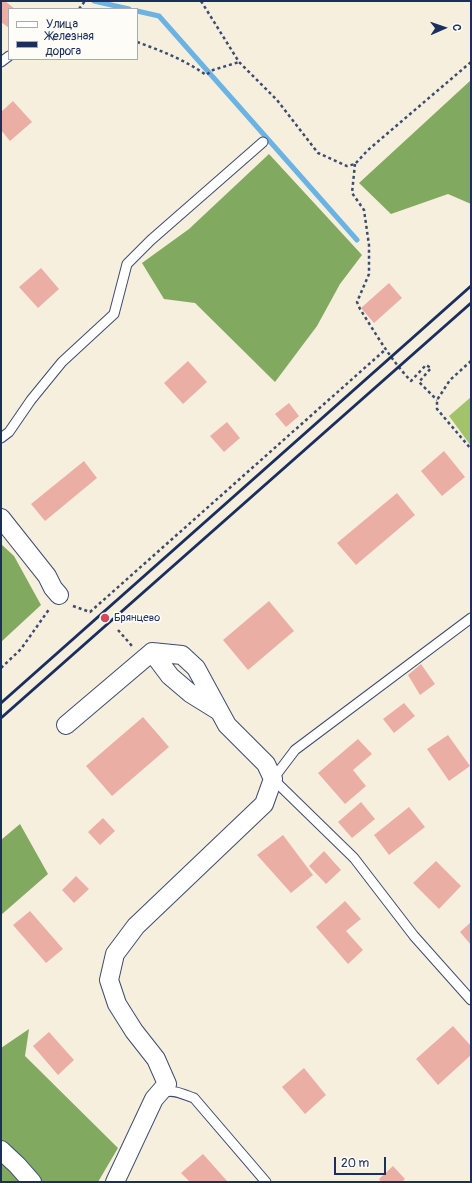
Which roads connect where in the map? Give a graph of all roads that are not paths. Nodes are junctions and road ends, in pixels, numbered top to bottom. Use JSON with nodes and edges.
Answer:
{"nodes":[{"id":1,"x":263,"y":142,"type":"dead end"},
{"id":2,"x":1,"y":438,"type":"edge"},
{"id":3,"x":1,"y":518,"type":"edge"},
{"id":4,"x":59,"y":595,"type":"road end"},
{"id":5,"x":471,"y":618,"type":"edge"},
{"id":6,"x":66,"y":725,"type":"dead end"},
{"id":7,"x":272,"y":779,"type":"junction"},
{"id":8,"x":471,"y":1000,"type":"edge"},
{"id":9,"x":154,"y":1099,"type":"junction"},
{"id":10,"x":1,"y":1150,"type":"edge"},
{"id":11,"x":32,"y":1182,"type":"edge"},
{"id":12,"x":115,"y":1182,"type":"edge"},
{"id":13,"x":266,"y":1182,"type":"edge"}],
"edges":[{"from":1,"to":2,"type":"lane"},
{"from":3,"to":4,"type":"street"},
{"from":5,"to":7,"type":"lane"},
{"from":6,"to":7,"type":"street"},
{"from":7,"to":8,"type":"lane"},
{"from":7,"to":9,"type":"street"},
{"from":9,"to":12,"type":"street"},
{"from":9,"to":13,"type":"lane"},
{"from":10,"to":11,"type":"street"}]}
